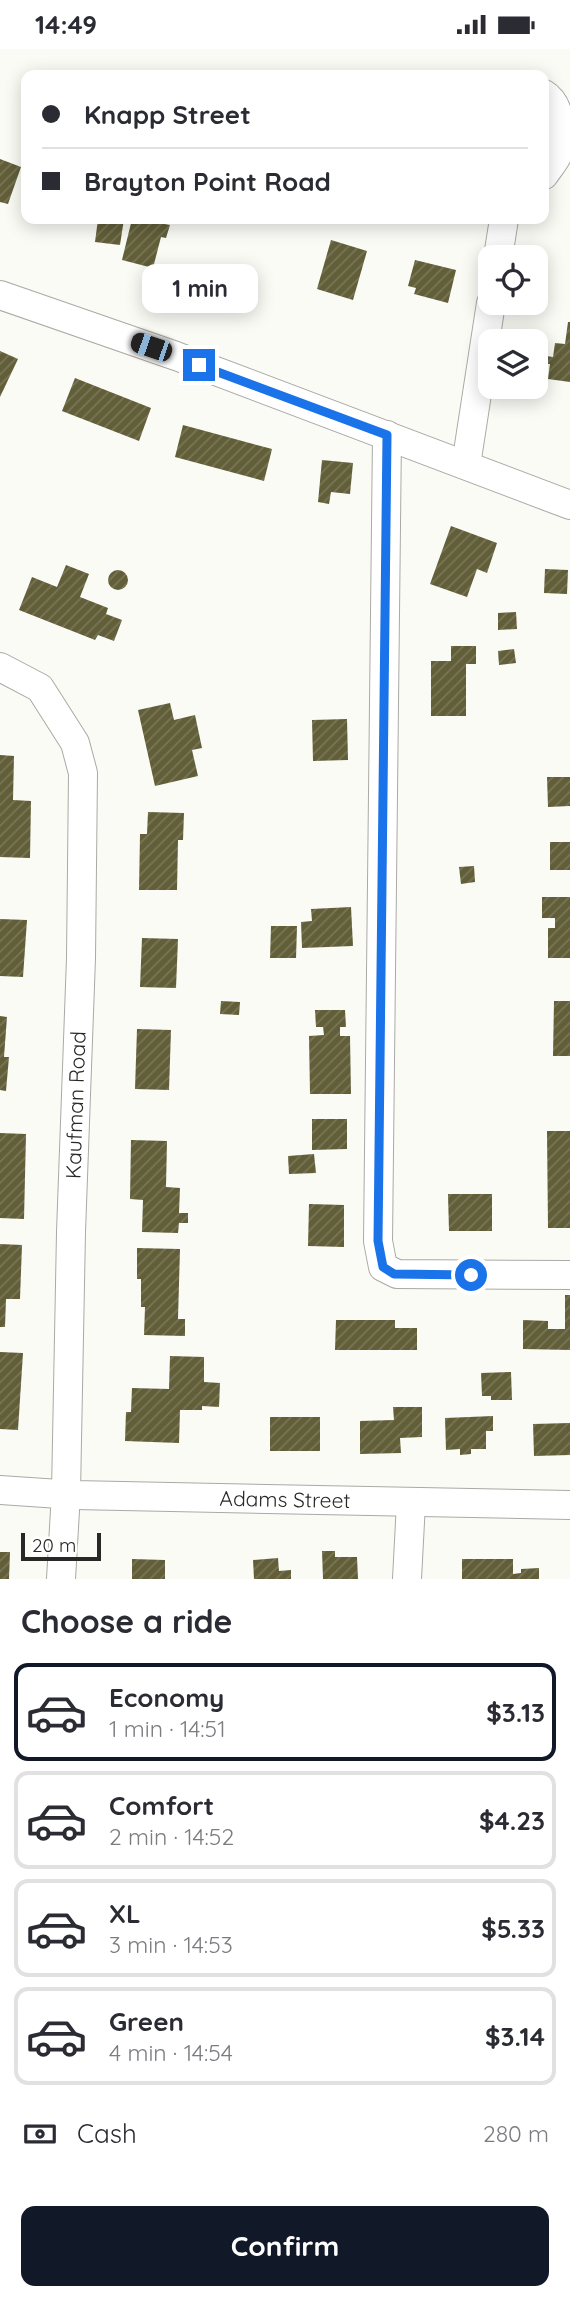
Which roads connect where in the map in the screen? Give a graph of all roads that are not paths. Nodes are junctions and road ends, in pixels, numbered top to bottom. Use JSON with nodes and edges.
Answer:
{"nodes":[{"id":1,"x":549,"y":97,"type":"edge"},
{"id":2,"x":549,"y":167,"type":"edge"},
{"id":3,"x":503,"y":224,"type":"edge"},
{"id":4,"x":500,"y":245,"type":"edge"},
{"id":5,"x":0,"y":295,"type":"edge"},
{"id":6,"x":489,"y":315,"type":"edge"},
{"id":7,"x":387,"y":435,"type":"junction"},
{"id":8,"x":466,"y":465,"type":"junction"},
{"id":9,"x":570,"y":505,"type":"edge"},
{"id":10,"x":0,"y":667,"type":"edge"},
{"id":11,"x":570,"y":1275,"type":"edge"},
{"id":12,"x":0,"y":1490,"type":"edge"},
{"id":13,"x":66,"y":1495,"type":"junction"},
{"id":14,"x":411,"y":1503,"type":"junction"},
{"id":15,"x":570,"y":1505,"type":"edge"},
{"id":16,"x":61,"y":1579,"type":"edge"},
{"id":17,"x":407,"y":1579,"type":"edge"}],
"edges":[{"from":1,"to":2,"type":"street"},
{"from":3,"to":4,"type":"street"},
{"from":5,"to":7,"type":"street"},
{"from":6,"to":8,"type":"street"},
{"from":7,"to":8,"type":"street"},
{"from":7,"to":11,"type":"street"},
{"from":8,"to":9,"type":"street"},
{"from":10,"to":13,"type":"street","name":"Kaufman Road"},
{"from":12,"to":13,"type":"street","name":"Adams Street"},
{"from":13,"to":14,"type":"street","name":"Adams Street"},
{"from":13,"to":16,"type":"street","name":"Kaufman Road"},
{"from":14,"to":15,"type":"street","name":"Adams Street"},
{"from":14,"to":17,"type":"street"}]}
